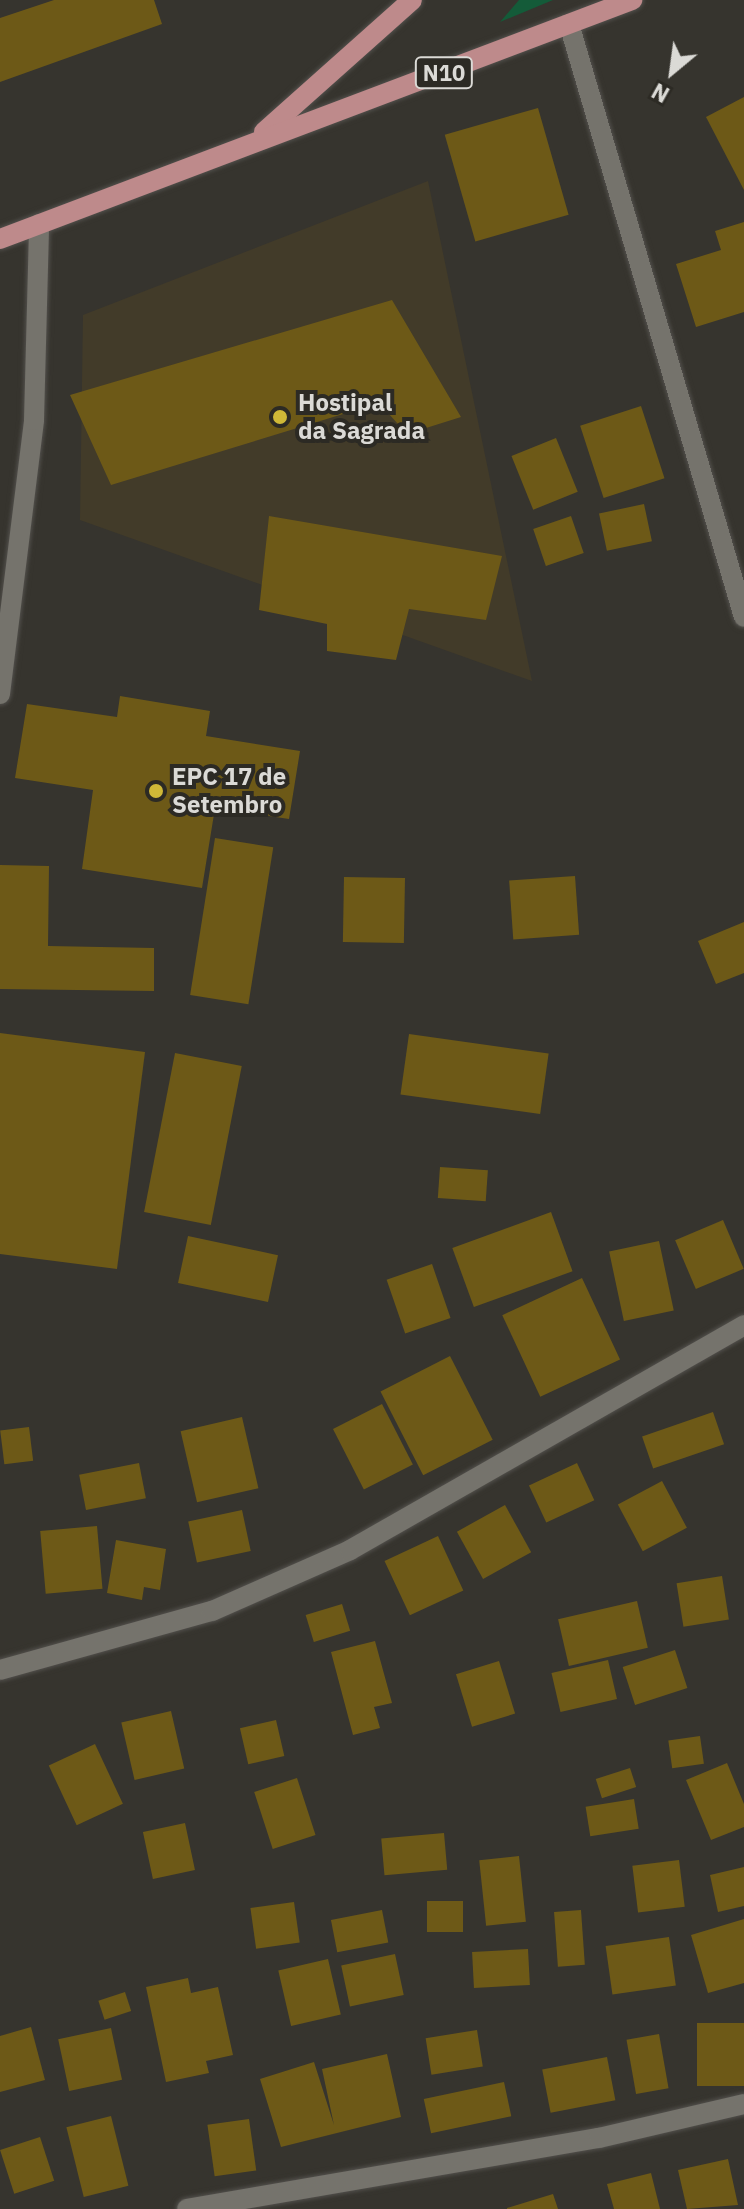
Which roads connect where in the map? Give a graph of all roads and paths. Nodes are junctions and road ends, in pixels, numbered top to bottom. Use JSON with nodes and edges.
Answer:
{"nodes":[{"id":1,"x":412,"y":0,"type":"edge"},
{"id":2,"x":632,"y":0,"type":"edge"},
{"id":3,"x":569,"y":24,"type":"junction"},
{"id":4,"x":255,"y":140,"type":"junction"},
{"id":5,"x":39,"y":224,"type":"junction"},
{"id":6,"x":0,"y":239,"type":"edge"},
{"id":7,"x":744,"y":617,"type":"edge"},
{"id":8,"x":0,"y":694,"type":"edge"},
{"id":9,"x":744,"y":1325,"type":"edge"},
{"id":10,"x":0,"y":1670,"type":"edge"},
{"id":11,"x":744,"y":2104,"type":"edge"},
{"id":12,"x":187,"y":2209,"type":"edge"}],
"edges":[{"from":1,"to":4,"type":"main road","number":"N10"},
{"from":2,"to":3,"type":"main road","number":"N10"},
{"from":3,"to":4,"type":"main road","number":"N10"},
{"from":3,"to":7,"type":"street"},
{"from":4,"to":5,"type":"main road","number":"N10"},
{"from":5,"to":6,"type":"main road","number":"N10"},
{"from":5,"to":8,"type":"street"},
{"from":9,"to":10,"type":"street"},
{"from":11,"to":12,"type":"street"}]}
